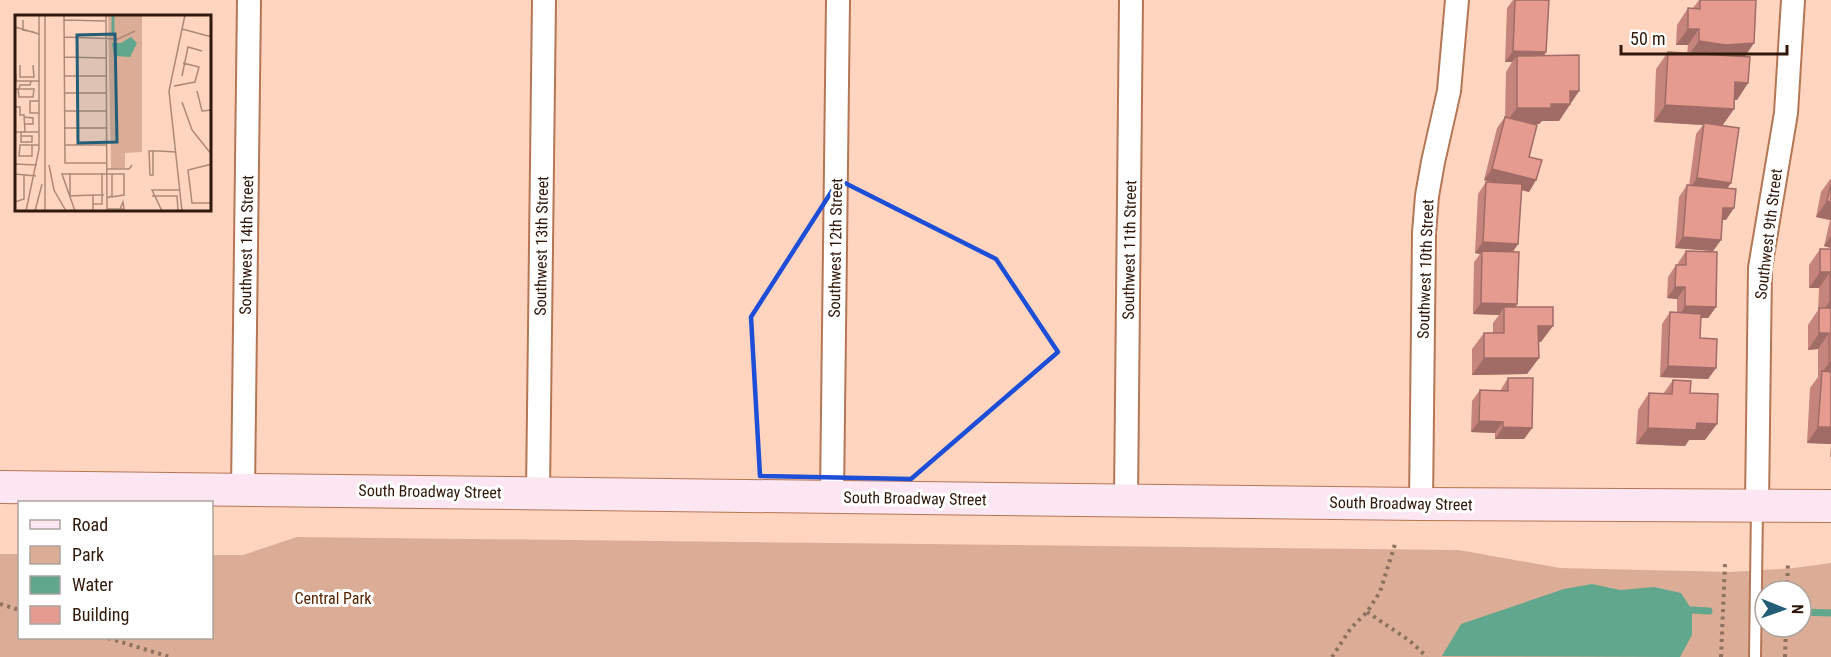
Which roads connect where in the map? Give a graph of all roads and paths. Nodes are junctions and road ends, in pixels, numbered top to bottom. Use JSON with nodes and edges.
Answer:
{"nodes":[{"id":1,"x":249,"y":0,"type":"edge"},
{"id":2,"x":544,"y":0,"type":"edge"},
{"id":3,"x":838,"y":0,"type":"edge"},
{"id":4,"x":1131,"y":0,"type":"edge"},
{"id":5,"x":1457,"y":0,"type":"edge"},
{"id":6,"x":1793,"y":0,"type":"edge"},
{"id":7,"x":0,"y":487,"type":"edge"},
{"id":8,"x":243,"y":490,"type":"junction"},
{"id":9,"x":538,"y":493,"type":"junction"},
{"id":10,"x":832,"y":496,"type":"junction"},
{"id":11,"x":1126,"y":500,"type":"junction"},
{"id":12,"x":1421,"y":504,"type":"junction"},
{"id":13,"x":1757,"y":504,"type":"junction"},
{"id":14,"x":1831,"y":506,"type":"edge"},
{"id":15,"x":1396,"y":541,"type":"dead end"},
{"id":16,"x":1788,"y":562,"type":"dead end"},
{"id":17,"x":1725,"y":564,"type":"dead end"},
{"id":18,"x":1787,"y":579,"type":"edge"},
{"id":19,"x":0,"y":604,"type":"edge"},
{"id":20,"x":18,"y":609,"type":"edge"},
{"id":21,"x":1367,"y":612,"type":"junction"},
{"id":22,"x":111,"y":639,"type":"edge"},
{"id":23,"x":1786,"y":639,"type":"edge"},
{"id":24,"x":170,"y":657,"type":"edge"},
{"id":25,"x":1332,"y":657,"type":"edge"},
{"id":26,"x":1427,"y":657,"type":"edge"},
{"id":27,"x":1721,"y":657,"type":"edge"},
{"id":28,"x":1755,"y":657,"type":"edge"},
{"id":29,"x":1785,"y":657,"type":"edge"}],
"edges":[{"from":1,"to":8,"type":"street","name":"Southwest 14th Street"},
{"from":2,"to":9,"type":"street","name":"Southwest 13th Street"},
{"from":3,"to":10,"type":"street","name":"Southwest 12th Street"},
{"from":4,"to":11,"type":"street","name":"Southwest 11th Street"},
{"from":5,"to":12,"type":"street","name":"Southwest 10th Street"},
{"from":6,"to":13,"type":"street","name":"Southwest 9th Street"},
{"from":7,"to":8,"type":"main road","name":"South Broadway Street"},
{"from":8,"to":9,"type":"main road","name":"South Broadway Street"},
{"from":9,"to":10,"type":"main road","name":"South Broadway Street"},
{"from":10,"to":11,"type":"main road","name":"South Broadway Street"},
{"from":11,"to":12,"type":"main road","name":"South Broadway Street"},
{"from":12,"to":13,"type":"main road","name":"South Broadway Street"},
{"from":13,"to":14,"type":"main road","name":"South Broadway Street"},
{"from":13,"to":28,"type":"lane"},
{"from":15,"to":21,"type":"path"},
{"from":16,"to":18,"type":"path"},
{"from":17,"to":27,"type":"path"},
{"from":19,"to":20,"type":"path"},
{"from":21,"to":25,"type":"path"},
{"from":21,"to":26,"type":"path"},
{"from":22,"to":24,"type":"path"},
{"from":23,"to":29,"type":"path"}]}
